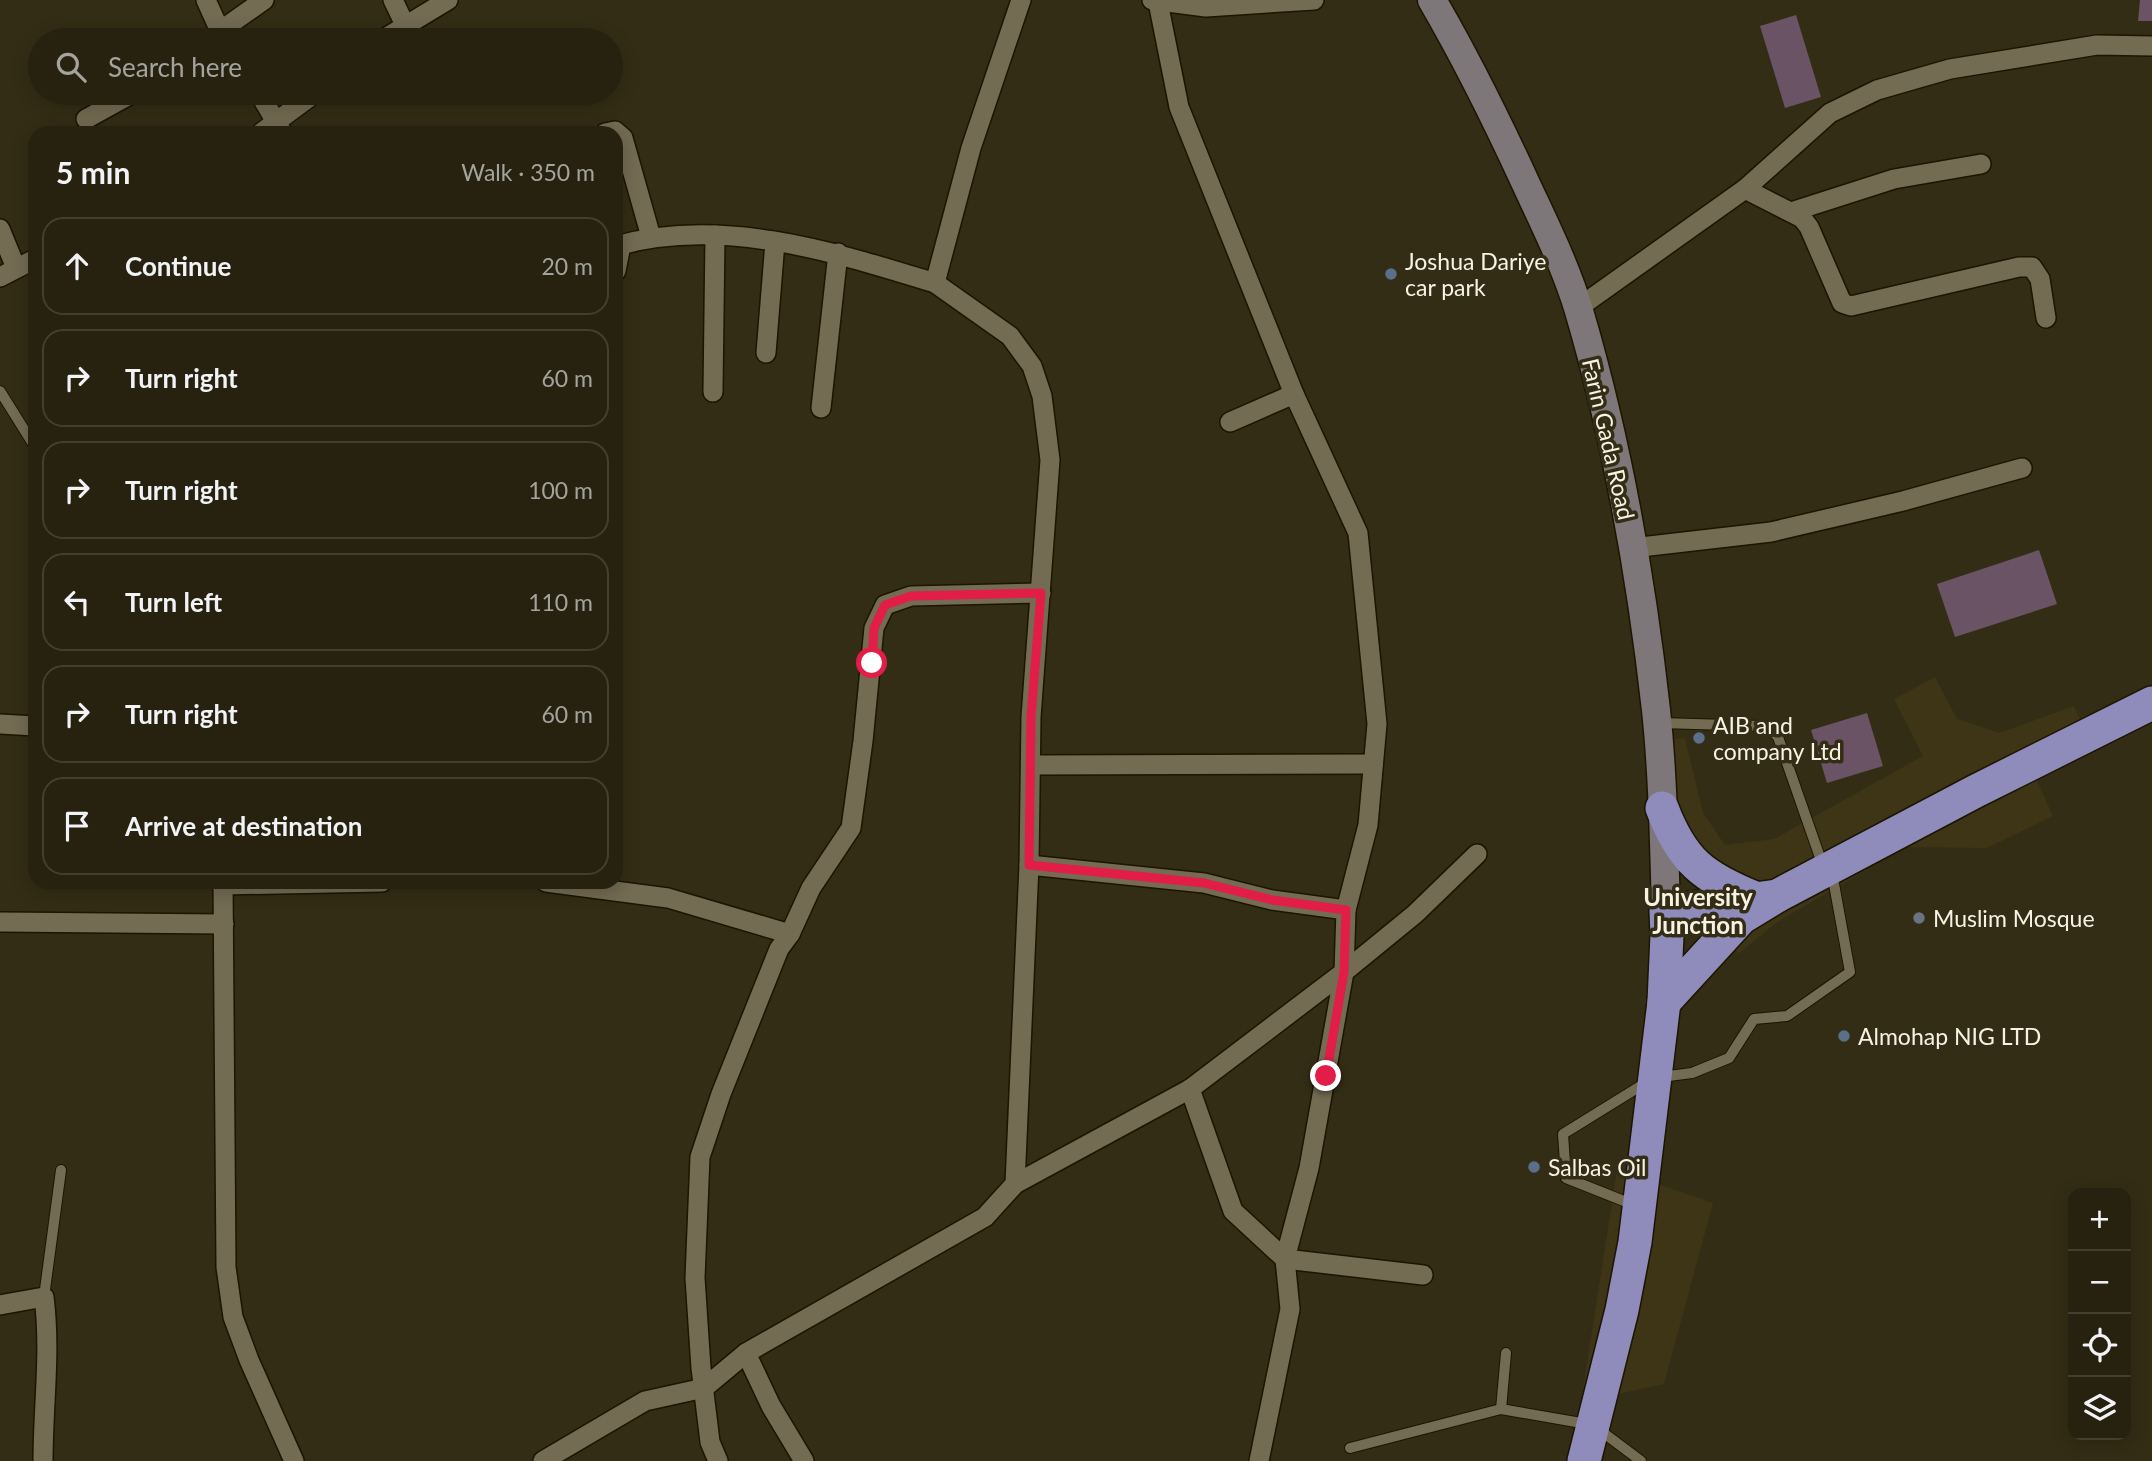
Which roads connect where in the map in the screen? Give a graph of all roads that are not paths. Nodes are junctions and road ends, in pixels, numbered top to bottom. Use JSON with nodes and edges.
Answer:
{"nodes":[{"id":1,"x":206,"y":0,"type":"edge"},
{"id":2,"x":264,"y":0,"type":"edge"},
{"id":3,"x":393,"y":0,"type":"edge"},
{"id":4,"x":447,"y":0,"type":"edge"},
{"id":5,"x":1021,"y":0,"type":"edge"},
{"id":6,"x":1314,"y":0,"type":"edge"},
{"id":7,"x":1432,"y":0,"type":"edge"},
{"id":8,"x":1155,"y":1,"type":"edge"},
{"id":9,"x":405,"y":25,"type":"junction"},
{"id":10,"x":215,"y":28,"type":"edge"},
{"id":11,"x":229,"y":28,"type":"edge"},
{"id":12,"x":401,"y":28,"type":"edge"},
{"id":13,"x":2152,"y":46,"type":"edge"},
{"id":14,"x":110,"y":105,"type":"edge"},
{"id":15,"x":263,"y":105,"type":"edge"},
{"id":16,"x":301,"y":105,"type":"edge"},
{"id":17,"x":86,"y":118,"type":"dead end"},
{"id":18,"x":273,"y":126,"type":"edge"},
{"id":19,"x":277,"y":126,"type":"edge"},
{"id":20,"x":623,"y":138,"type":"edge"},
{"id":21,"x":1981,"y":164,"type":"dead end"},
{"id":22,"x":1745,"y":189,"type":"junction"},
{"id":23,"x":1791,"y":212,"type":"junction"},
{"id":24,"x":0,"y":229,"type":"edge"},
{"id":25,"x":715,"y":235,"type":"junction"},
{"id":26,"x":651,"y":237,"type":"junction"},
{"id":27,"x":775,"y":242,"type":"junction"},
{"id":28,"x":623,"y":244,"type":"edge"},
{"id":29,"x":838,"y":253,"type":"junction"},
{"id":30,"x":28,"y":263,"type":"edge"},
{"id":31,"x":8,"y":273,"type":"edge"},
{"id":32,"x":935,"y":283,"type":"junction"},
{"id":33,"x":1578,"y":308,"type":"junction"},
{"id":34,"x":2046,"y":318,"type":"dead end"},
{"id":35,"x":766,"y":353,"type":"dead end"},
{"id":36,"x":0,"y":391,"type":"edge"},
{"id":37,"x":713,"y":392,"type":"dead end"},
{"id":38,"x":1294,"y":394,"type":"junction"},
{"id":39,"x":821,"y":408,"type":"dead end"},
{"id":40,"x":1230,"y":422,"type":"dead end"},
{"id":41,"x":28,"y":436,"type":"edge"},
{"id":42,"x":2022,"y":468,"type":"dead end"},
{"id":43,"x":1632,"y":548,"type":"junction"},
{"id":44,"x":1041,"y":593,"type":"junction"},
{"id":45,"x":2152,"y":703,"type":"edge"},
{"id":46,"x":1657,"y":723,"type":"junction"},
{"id":47,"x":0,"y":724,"type":"edge"},
{"id":48,"x":28,"y":726,"type":"edge"},
{"id":49,"x":1373,"y":764,"type":"junction"},
{"id":50,"x":1031,"y":765,"type":"junction"},
{"id":51,"x":1662,"y":808,"type":"junction"},
{"id":52,"x":1477,"y":854,"type":"dead end"},
{"id":53,"x":1029,"y":865,"type":"junction"},
{"id":54,"x":1828,"y":868,"type":"junction"},
{"id":55,"x":223,"y":889,"type":"edge"},
{"id":56,"x":599,"y":889,"type":"edge"},
{"id":57,"x":1757,"y":904,"type":"junction"},
{"id":58,"x":1346,"y":910,"type":"junction"},
{"id":59,"x":0,"y":922,"type":"edge"},
{"id":60,"x":1666,"y":923,"type":"junction"},
{"id":61,"x":224,"y":924,"type":"junction"},
{"id":62,"x":790,"y":934,"type":"junction"},
{"id":63,"x":1344,"y":972,"type":"junction"},
{"id":64,"x":1664,"y":1002,"type":"junction"},
{"id":65,"x":1653,"y":1078,"type":"junction"},
{"id":66,"x":1190,"y":1089,"type":"junction"},
{"id":67,"x":61,"y":1170,"type":"dead end"},
{"id":68,"x":1015,"y":1184,"type":"junction"},
{"id":69,"x":1640,"y":1208,"type":"junction"},
{"id":70,"x":1285,"y":1259,"type":"junction"},
{"id":71,"x":1423,"y":1275,"type":"dead end"},
{"id":72,"x":44,"y":1297,"type":"junction"},
{"id":73,"x":0,"y":1305,"type":"edge"},
{"id":74,"x":746,"y":1353,"type":"junction"},
{"id":75,"x":1506,"y":1353,"type":"dead end"},
{"id":76,"x":704,"y":1388,"type":"junction"},
{"id":77,"x":1501,"y":1409,"type":"junction"},
{"id":78,"x":1593,"y":1425,"type":"junction"},
{"id":79,"x":1350,"y":1448,"type":"dead end"},
{"id":80,"x":43,"y":1461,"type":"edge"},
{"id":81,"x":294,"y":1461,"type":"edge"},
{"id":82,"x":543,"y":1461,"type":"edge"},
{"id":83,"x":718,"y":1461,"type":"edge"},
{"id":84,"x":804,"y":1461,"type":"edge"},
{"id":85,"x":1259,"y":1461,"type":"edge"},
{"id":86,"x":1584,"y":1461,"type":"edge"},
{"id":87,"x":1641,"y":1461,"type":"edge"}],
"edges":[{"from":1,"to":10,"type":"street"},
{"from":2,"to":11,"type":"street"},
{"from":3,"to":9,"type":"street"},
{"from":4,"to":9,"type":"street"},
{"from":5,"to":32,"type":"street"},
{"from":6,"to":8,"type":"street"},
{"from":7,"to":33,"type":"main road","name":"Farin Gada Road"},
{"from":8,"to":38,"type":"street"},
{"from":9,"to":12,"type":"street"},
{"from":13,"to":22,"type":"street"},
{"from":14,"to":17,"type":"street"},
{"from":15,"to":18,"type":"street"},
{"from":16,"to":19,"type":"street"},
{"from":20,"to":26,"type":"street"},
{"from":21,"to":23,"type":"street"},
{"from":22,"to":23,"type":"street"},
{"from":22,"to":33,"type":"street"},
{"from":23,"to":34,"type":"street"},
{"from":24,"to":31,"type":"street"},
{"from":25,"to":26,"type":"street"},
{"from":25,"to":27,"type":"street"},
{"from":25,"to":37,"type":"street"},
{"from":26,"to":28,"type":"street"},
{"from":27,"to":29,"type":"street"},
{"from":27,"to":35,"type":"street"},
{"from":29,"to":32,"type":"street"},
{"from":29,"to":39,"type":"street"},
{"from":30,"to":31,"type":"street"},
{"from":32,"to":44,"type":"street"},
{"from":33,"to":43,"type":"main road","name":"Farin Gada Road"},
{"from":36,"to":41,"type":"lane"},
{"from":38,"to":40,"type":"street"},
{"from":38,"to":49,"type":"street"},
{"from":42,"to":43,"type":"street"},
{"from":43,"to":46,"type":"main road","name":"Farin Gada Road"},
{"from":44,"to":50,"type":"street"},
{"from":44,"to":62,"type":"street"},
{"from":45,"to":54,"type":"highway"},
{"from":46,"to":51,"type":"main road","name":"Farin Gada Road"},
{"from":46,"to":54,"type":"lane"},
{"from":47,"to":48,"type":"street"},
{"from":49,"to":50,"type":"street"},
{"from":49,"to":58,"type":"street"},
{"from":50,"to":53,"type":"street"},
{"from":51,"to":57,"type":"highway"},
{"from":51,"to":60,"type":"main road","name":"Farin Gada Road"},
{"from":52,"to":63,"type":"street"},
{"from":53,"to":58,"type":"street"},
{"from":53,"to":68,"type":"street"},
{"from":54,"to":57,"type":"highway"},
{"from":54,"to":65,"type":"lane"},
{"from":55,"to":61,"type":"street"},
{"from":56,"to":62,"type":"street"},
{"from":57,"to":60,"type":"highway"},
{"from":57,"to":64,"type":"highway"},
{"from":58,"to":63,"type":"street"},
{"from":59,"to":61,"type":"street"},
{"from":60,"to":64,"type":"highway"},
{"from":61,"to":81,"type":"street"},
{"from":62,"to":76,"type":"street"},
{"from":63,"to":66,"type":"street"},
{"from":63,"to":70,"type":"street"},
{"from":64,"to":65,"type":"highway"},
{"from":65,"to":69,"type":"highway"},
{"from":65,"to":69,"type":"lane"},
{"from":66,"to":68,"type":"street"},
{"from":66,"to":70,"type":"street"},
{"from":67,"to":72,"type":"lane"},
{"from":68,"to":74,"type":"street"},
{"from":69,"to":78,"type":"highway"},
{"from":70,"to":71,"type":"street"},
{"from":70,"to":85,"type":"street"},
{"from":72,"to":73,"type":"street"},
{"from":72,"to":80,"type":"street"},
{"from":74,"to":76,"type":"street"},
{"from":74,"to":84,"type":"street"},
{"from":75,"to":77,"type":"lane"},
{"from":76,"to":82,"type":"street"},
{"from":76,"to":83,"type":"street"},
{"from":77,"to":78,"type":"lane"},
{"from":77,"to":79,"type":"lane"},
{"from":78,"to":86,"type":"highway"},
{"from":78,"to":87,"type":"lane"}]}
